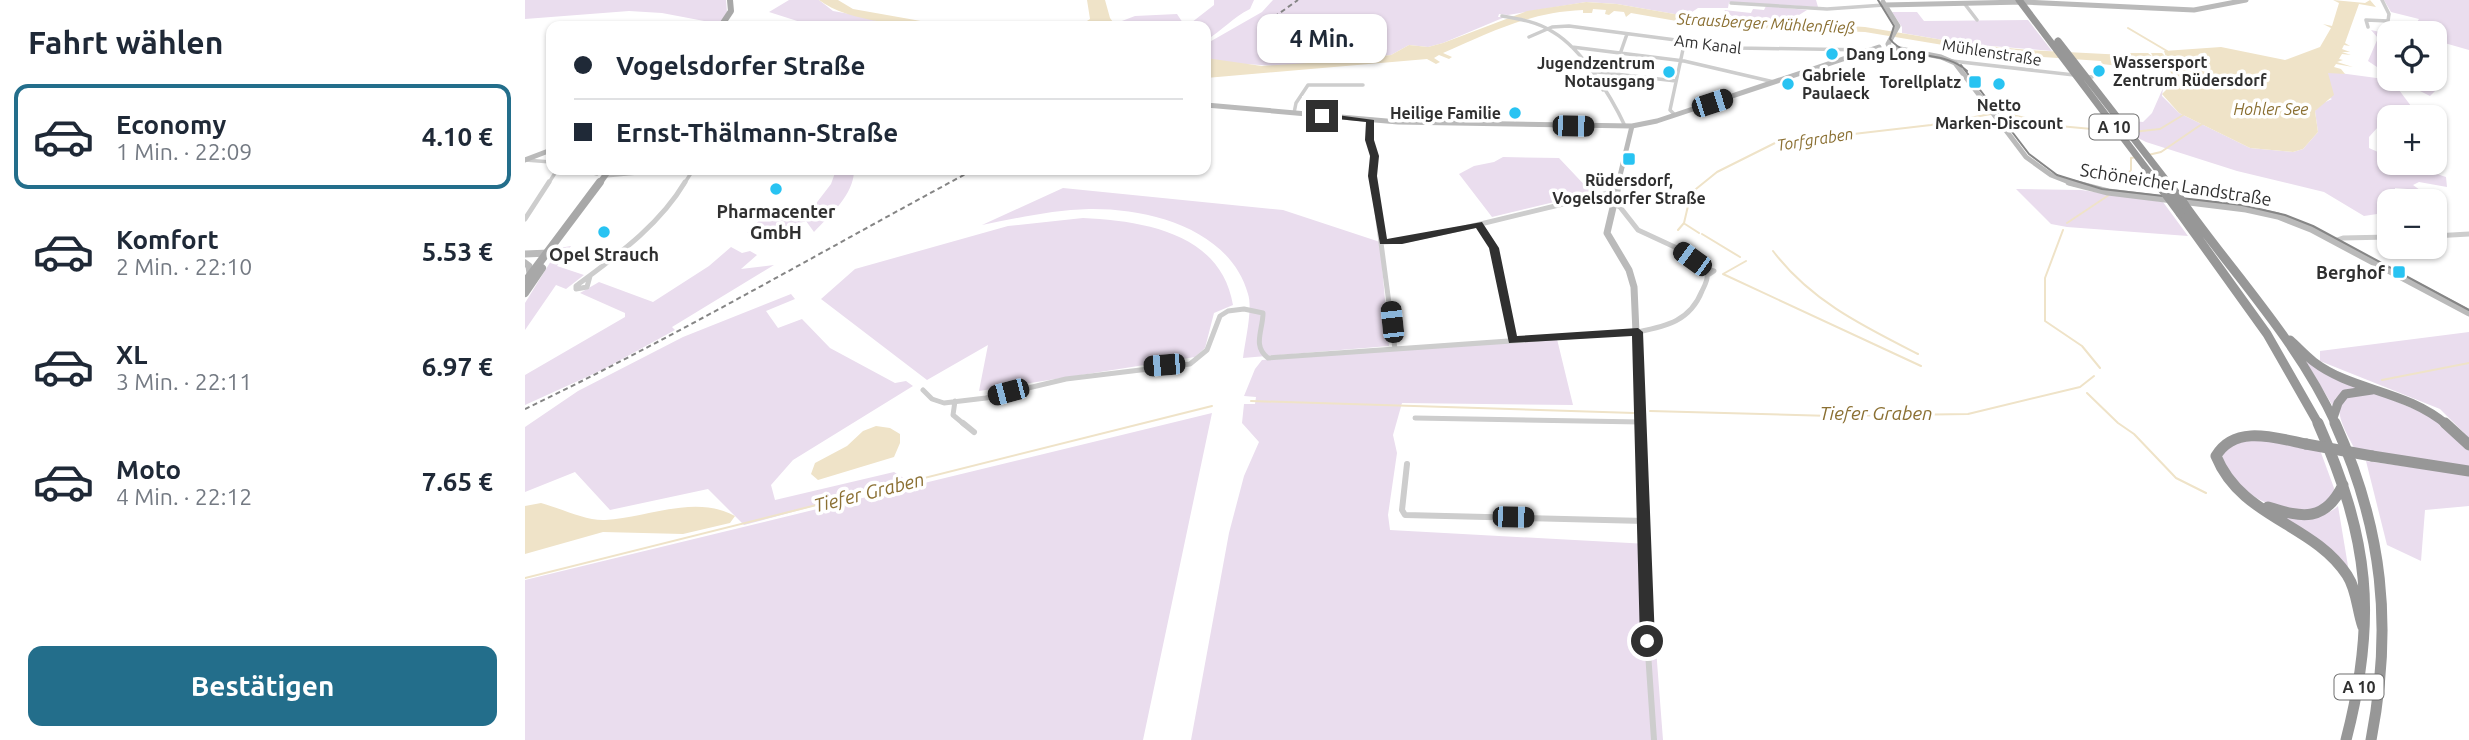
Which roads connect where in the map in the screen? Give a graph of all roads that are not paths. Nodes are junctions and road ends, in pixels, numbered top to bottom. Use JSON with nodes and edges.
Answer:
{"nodes":[{"id":1,"x":2122,"y":0,"type":"edge"},
{"id":2,"x":2246,"y":0,"type":"edge"},
{"id":3,"x":2382,"y":0,"type":"edge"},
{"id":4,"x":730,"y":1,"type":"edge"},
{"id":5,"x":2023,"y":1,"type":"edge"},
{"id":6,"x":1883,"y":2,"type":"edge"},
{"id":7,"x":1731,"y":3,"type":"dead end"},
{"id":8,"x":1964,"y":3,"type":"junction"},
{"id":9,"x":2130,"y":8,"type":"junction"},
{"id":10,"x":1502,"y":16,"type":"dead end"},
{"id":11,"x":1977,"y":20,"type":"dead end"},
{"id":12,"x":725,"y":21,"type":"edge"},
{"id":13,"x":2368,"y":27,"type":"dead end"},
{"id":14,"x":1548,"y":29,"type":"junction"},
{"id":15,"x":1627,"y":34,"type":"junction"},
{"id":16,"x":1529,"y":37,"type":"dead end"},
{"id":17,"x":1685,"y":40,"type":"junction"},
{"id":18,"x":1890,"y":44,"type":"junction"},
{"id":19,"x":1572,"y":47,"type":"junction"},
{"id":20,"x":1835,"y":48,"type":"junction"},
{"id":21,"x":1869,"y":50,"type":"junction"},
{"id":22,"x":1619,"y":53,"type":"junction"},
{"id":23,"x":1846,"y":58,"type":"junction"},
{"id":24,"x":1680,"y":60,"type":"junction"},
{"id":25,"x":1952,"y":61,"type":"junction"},
{"id":26,"x":1589,"y":71,"type":"junction"},
{"id":27,"x":1612,"y":73,"type":"junction"},
{"id":28,"x":2092,"y":76,"type":"dead end"},
{"id":29,"x":1676,"y":81,"type":"junction"},
{"id":30,"x":1774,"y":82,"type":"junction"},
{"id":31,"x":1363,"y":85,"type":"dead end"},
{"id":32,"x":1603,"y":90,"type":"junction"},
{"id":33,"x":1211,"y":105,"type":"edge"},
{"id":34,"x":1294,"y":113,"type":"junction"},
{"id":35,"x":1675,"y":116,"type":"junction"},
{"id":36,"x":1370,"y":120,"type":"junction"},
{"id":37,"x":1628,"y":126,"type":"junction"},
{"id":38,"x":546,"y":152,"type":"edge"},
{"id":39,"x":525,"y":160,"type":"edge"},
{"id":40,"x":546,"y":162,"type":"edge"},
{"id":41,"x":554,"y":175,"type":"edge"},
{"id":42,"x":603,"y":175,"type":"edge"},
{"id":43,"x":622,"y":175,"type":"edge"},
{"id":44,"x":689,"y":175,"type":"edge"},
{"id":45,"x":1617,"y":191,"type":"junction"},
{"id":46,"x":1614,"y":204,"type":"junction"},
{"id":47,"x":2182,"y":209,"type":"junction"},
{"id":48,"x":525,"y":219,"type":"edge"},
{"id":49,"x":1479,"y":225,"type":"junction"},
{"id":50,"x":2469,"y":234,"type":"edge"},
{"id":51,"x":2447,"y":235,"type":"edge"},
{"id":52,"x":2377,"y":237,"type":"edge"},
{"id":53,"x":2334,"y":241,"type":"junction"},
{"id":54,"x":1383,"y":242,"type":"junction"},
{"id":55,"x":549,"y":253,"type":"junction"},
{"id":56,"x":525,"y":254,"type":"edge"},
{"id":57,"x":525,"y":263,"type":"edge"},
{"id":58,"x":590,"y":276,"type":"dead end"},
{"id":59,"x":528,"y":278,"type":"edge"},
{"id":60,"x":525,"y":293,"type":"edge"},
{"id":61,"x":2469,"y":313,"type":"edge"},
{"id":62,"x":2279,"y":331,"type":"junction"},
{"id":63,"x":1638,"y":332,"type":"junction"},
{"id":64,"x":1513,"y":340,"type":"junction"},
{"id":65,"x":1395,"y":349,"type":"junction"},
{"id":66,"x":923,"y":390,"type":"dead end"},
{"id":67,"x":2390,"y":393,"type":"junction"},
{"id":68,"x":955,"y":401,"type":"junction"},
{"id":69,"x":1415,"y":418,"type":"dead end"},
{"id":70,"x":2333,"y":418,"type":"junction"},
{"id":71,"x":1641,"y":422,"type":"junction"},
{"id":72,"x":974,"y":432,"type":"dead end"},
{"id":73,"x":2469,"y":445,"type":"edge"},
{"id":74,"x":1407,"y":464,"type":"dead end"},
{"id":75,"x":2469,"y":471,"type":"edge"},
{"id":76,"x":2343,"y":485,"type":"junction"},
{"id":77,"x":2245,"y":497,"type":"junction"},
{"id":78,"x":1645,"y":521,"type":"junction"},
{"id":79,"x":2366,"y":634,"type":"junction"},
{"id":80,"x":1654,"y":740,"type":"edge"},
{"id":81,"x":2346,"y":740,"type":"edge"},
{"id":82,"x":2371,"y":740,"type":"edge"}],
"edges":[{"from":1,"to":9,"type":"street"},
{"from":2,"to":9,"type":"main road"},
{"from":3,"to":13,"type":"street"},
{"from":4,"to":12,"type":"main road"},
{"from":5,"to":8,"type":"main road"},
{"from":5,"to":9,"type":"main road"},
{"from":5,"to":47,"type":"highway","number":"A 10","bridge":true},
{"from":6,"to":7,"type":"street"},
{"from":6,"to":8,"type":"main road"},
{"from":6,"to":18,"type":"main road"},
{"from":8,"to":11,"type":"street"},
{"from":10,"to":14,"type":"street"},
{"from":14,"to":15,"type":"street","name":"Am Kanal"},
{"from":14,"to":16,"type":"street"},
{"from":14,"to":19,"type":"street"},
{"from":15,"to":17,"type":"street","name":"Am Kanal"},
{"from":15,"to":22,"type":"street"},
{"from":17,"to":20,"type":"street","name":"Am Kanal"},
{"from":17,"to":24,"type":"street"},
{"from":18,"to":21,"type":"main road"},
{"from":18,"to":25,"type":"main road","name":"Mühlenstraße"},
{"from":19,"to":22,"type":"street"},
{"from":19,"to":26,"type":"street"},
{"from":20,"to":21,"type":"street","name":"Am Kanal"},
{"from":20,"to":23,"type":"street"},
{"from":21,"to":23,"type":"main road"},
{"from":22,"to":24,"type":"street"},
{"from":22,"to":27,"type":"street"},
{"from":23,"to":30,"type":"main road"},
{"from":24,"to":29,"type":"street"},
{"from":24,"to":30,"type":"street"},
{"from":25,"to":28,"type":"street","name":"Mühlenstraße"},
{"from":25,"to":53,"type":"main road","name":"Schöneicher Landstraße"},
{"from":26,"to":27,"type":"street"},
{"from":26,"to":32,"type":"street"},
{"from":27,"to":29,"type":"street"},
{"from":27,"to":32,"type":"street"},
{"from":29,"to":35,"type":"street"},
{"from":30,"to":35,"type":"main road"},
{"from":31,"to":34,"type":"street"},
{"from":32,"to":37,"type":"street"},
{"from":33,"to":34,"type":"main road"},
{"from":34,"to":36,"type":"main road"},
{"from":35,"to":37,"type":"main road"},
{"from":36,"to":37,"type":"main road"},
{"from":36,"to":54,"type":"street"},
{"from":37,"to":45,"type":"main road"},
{"from":38,"to":39,"type":"main road"},
{"from":39,"to":40,"type":"street"},
{"from":41,"to":48,"type":"street"},
{"from":42,"to":43,"type":"street"},
{"from":42,"to":55,"type":"main road"},
{"from":44,"to":58,"type":"street"},
{"from":45,"to":46,"type":"main road"},
{"from":45,"to":49,"type":"street"},
{"from":46,"to":63,"type":"main road"},
{"from":46,"to":63,"type":"street"},
{"from":47,"to":62,"type":"highway","number":"A 10"},
{"from":47,"to":76,"type":"highway","number":"A 10"},
{"from":49,"to":54,"type":"street"},
{"from":49,"to":64,"type":"street"},
{"from":50,"to":51,"type":"street"},
{"from":52,"to":53,"type":"street"},
{"from":53,"to":61,"type":"main road","name":"Schöneicher Landstraße"},
{"from":54,"to":65,"type":"street"},
{"from":55,"to":56,"type":"main road"},
{"from":55,"to":59,"type":"main road"},
{"from":55,"to":60,"type":"main road"},
{"from":57,"to":59,"type":"main road"},
{"from":62,"to":67,"type":"highway"},
{"from":62,"to":70,"type":"highway","number":"A 10"},
{"from":63,"to":64,"type":"street"},
{"from":63,"to":71,"type":"main road"},
{"from":64,"to":65,"type":"street"},
{"from":65,"to":68,"type":"street"},
{"from":66,"to":68,"type":"street"},
{"from":67,"to":70,"type":"highway"},
{"from":67,"to":73,"type":"highway"},
{"from":68,"to":72,"type":"street"},
{"from":69,"to":71,"type":"street"},
{"from":70,"to":82,"type":"highway","number":"A 10"},
{"from":71,"to":78,"type":"main road"},
{"from":74,"to":78,"type":"street"},
{"from":75,"to":77,"type":"highway","bridge":true},
{"from":76,"to":77,"type":"highway"},
{"from":76,"to":79,"type":"highway","number":"A 10"},
{"from":77,"to":79,"type":"highway"},
{"from":78,"to":80,"type":"street"},
{"from":79,"to":81,"type":"highway","number":"A 10"}]}
